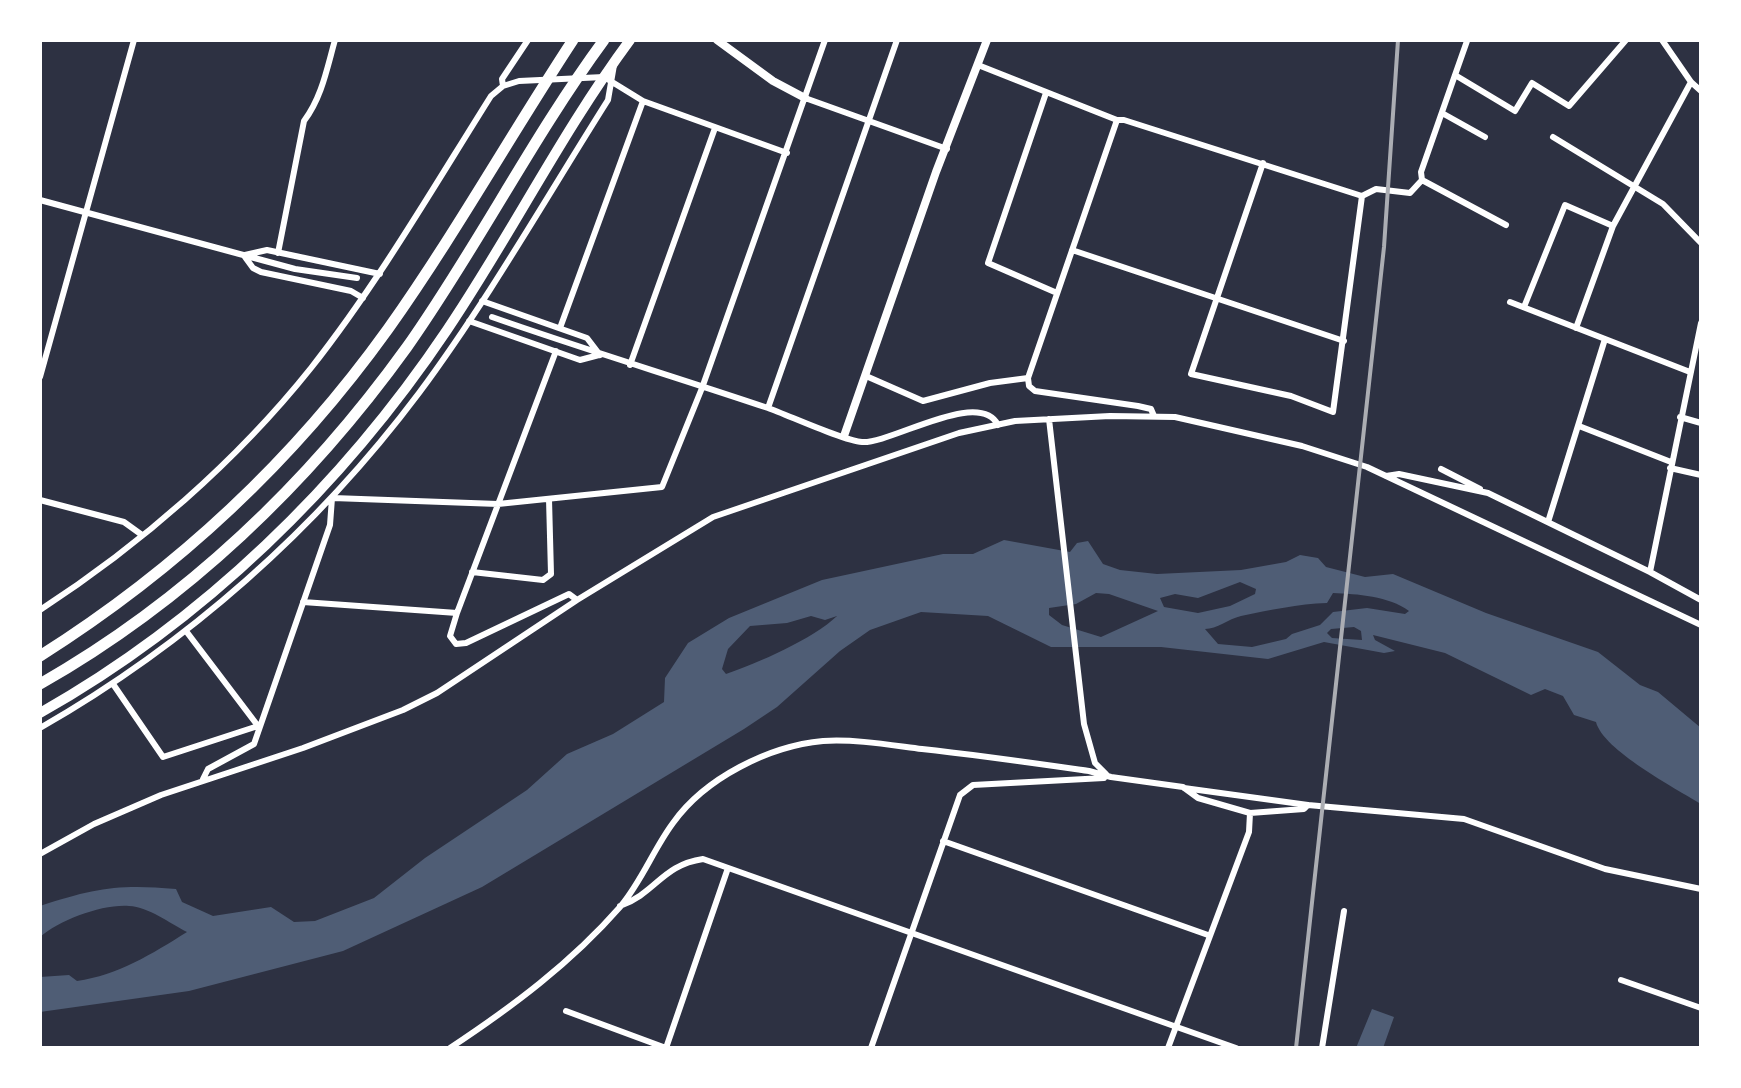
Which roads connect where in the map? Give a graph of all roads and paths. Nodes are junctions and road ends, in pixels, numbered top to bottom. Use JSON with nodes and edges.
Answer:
{"nodes":[{"id":1,"x":134,"y":40,"type":"edge"},
{"id":2,"x":335,"y":40,"type":"edge"},
{"id":3,"x":528,"y":40,"type":"edge"},
{"id":4,"x":573,"y":40,"type":"edge"},
{"id":5,"x":604,"y":40,"type":"edge"},
{"id":6,"x":630,"y":40,"type":"edge"},
{"id":7,"x":717,"y":40,"type":"edge"},
{"id":8,"x":825,"y":40,"type":"edge"},
{"id":9,"x":897,"y":40,"type":"edge"},
{"id":10,"x":987,"y":40,"type":"edge"},
{"id":11,"x":1626,"y":40,"type":"edge"},
{"id":12,"x":1662,"y":40,"type":"edge"},
{"id":13,"x":1467,"y":41,"type":"edge"},
{"id":14,"x":978,"y":65,"type":"junction"},
{"id":15,"x":1455,"y":76,"type":"junction"},
{"id":16,"x":608,"y":79,"type":"junction"},
{"id":17,"x":1691,"y":82,"type":"junction"},
{"id":18,"x":503,"y":86,"type":"junction"},
{"id":19,"x":1701,"y":90,"type":"edge"},
{"id":20,"x":1046,"y":93,"type":"junction"},
{"id":21,"x":805,"y":98,"type":"junction"},
{"id":22,"x":643,"y":101,"type":"junction"},
{"id":23,"x":1442,"y":113,"type":"junction"},
{"id":24,"x":870,"y":120,"type":"junction"},
{"id":25,"x":1116,"y":120,"type":"junction"},
{"id":26,"x":715,"y":128,"type":"junction"},
{"id":27,"x":1486,"y":137,"type":"dead end"},
{"id":28,"x":1554,"y":137,"type":"dead end"},
{"id":29,"x":948,"y":150,"type":"junction"},
{"id":30,"x":787,"y":153,"type":"junction"},
{"id":31,"x":1264,"y":164,"type":"junction"},
{"id":32,"x":1422,"y":180,"type":"junction"},
{"id":33,"x":1635,"y":188,"type":"junction"},
{"id":34,"x":1362,"y":196,"type":"junction"},
{"id":35,"x":40,"y":200,"type":"edge"},
{"id":36,"x":86,"y":213,"type":"junction"},
{"id":37,"x":1506,"y":225,"type":"dead end"},
{"id":38,"x":1613,"y":226,"type":"junction"},
{"id":39,"x":1701,"y":243,"type":"edge"},
{"id":40,"x":1072,"y":250,"type":"junction"},
{"id":41,"x":278,"y":253,"type":"junction"},
{"id":42,"x":244,"y":256,"type":"junction"},
{"id":43,"x":380,"y":274,"type":"junction"},
{"id":44,"x":357,"y":278,"type":"dead end"},
{"id":45,"x":1057,"y":293,"type":"junction"},
{"id":46,"x":363,"y":298,"type":"junction"},
{"id":47,"x":1217,"y":299,"type":"junction"},
{"id":48,"x":482,"y":301,"type":"junction"},
{"id":49,"x":1510,"y":302,"type":"dead end"},
{"id":50,"x":1524,"y":308,"type":"junction"},
{"id":51,"x":492,"y":317,"type":"dead end"},
{"id":52,"x":469,"y":321,"type":"junction"},
{"id":53,"x":1701,"y":324,"type":"edge"},
{"id":54,"x":560,"y":328,"type":"junction"},
{"id":55,"x":1576,"y":328,"type":"junction"},
{"id":56,"x":1605,"y":339,"type":"junction"},
{"id":57,"x":1344,"y":341,"type":"junction"},
{"id":58,"x":556,"y":351,"type":"junction"},
{"id":59,"x":600,"y":355,"type":"junction"},
{"id":60,"x":630,"y":364,"type":"junction"},
{"id":61,"x":1690,"y":372,"type":"junction"},
{"id":62,"x":866,"y":376,"type":"junction"},
{"id":63,"x":40,"y":377,"type":"edge"},
{"id":64,"x":1028,"y":378,"type":"junction"},
{"id":65,"x":702,"y":388,"type":"junction"},
{"id":66,"x":768,"y":408,"type":"junction"},
{"id":67,"x":1154,"y":416,"type":"junction"},
{"id":68,"x":1680,"y":417,"type":"junction"},
{"id":69,"x":1049,"y":419,"type":"junction"},
{"id":70,"x":1701,"y":423,"type":"edge"},
{"id":71,"x":998,"y":425,"type":"junction"},
{"id":72,"x":1579,"y":426,"type":"junction"},
{"id":73,"x":844,"y":436,"type":"junction"},
{"id":74,"x":1670,"y":465,"type":"junction"},
{"id":75,"x":1441,"y":468,"type":"dead end"},
{"id":76,"x":1701,"y":475,"type":"edge"},
{"id":77,"x":1385,"y":476,"type":"junction"},
{"id":78,"x":1488,"y":493,"type":"junction"},
{"id":79,"x":332,"y":498,"type":"junction"},
{"id":80,"x":550,"y":498,"type":"junction"},
{"id":81,"x":40,"y":500,"type":"edge"},
{"id":82,"x":498,"y":504,"type":"junction"},
{"id":83,"x":1548,"y":522,"type":"junction"},
{"id":84,"x":142,"y":536,"type":"junction"},
{"id":85,"x":472,"y":572,"type":"junction"},
{"id":86,"x":1650,"y":572,"type":"junction"},
{"id":87,"x":577,"y":600,"type":"junction"},
{"id":88,"x":1701,"y":600,"type":"edge"},
{"id":89,"x":304,"y":602,"type":"junction"},
{"id":90,"x":40,"y":610,"type":"edge"},
{"id":91,"x":457,"y":613,"type":"junction"},
{"id":92,"x":1701,"y":625,"type":"edge"},
{"id":93,"x":186,"y":631,"type":"junction"},
{"id":94,"x":40,"y":656,"type":"edge"},
{"id":95,"x":40,"y":684,"type":"edge"},
{"id":96,"x":113,"y":684,"type":"junction"},
{"id":97,"x":40,"y":712,"type":"edge"},
{"id":98,"x":258,"y":726,"type":"junction"},
{"id":99,"x":40,"y":728,"type":"edge"},
{"id":100,"x":1111,"y":777,"type":"junction"},
{"id":101,"x":203,"y":780,"type":"junction"},
{"id":102,"x":1183,"y":787,"type":"junction"},
{"id":103,"x":1308,"y":805,"type":"junction"},
{"id":104,"x":1250,"y":814,"type":"junction"},
{"id":105,"x":943,"y":841,"type":"junction"},
{"id":106,"x":40,"y":854,"type":"edge"},
{"id":107,"x":728,"y":868,"type":"junction"},
{"id":108,"x":1701,"y":890,"type":"edge"},
{"id":109,"x":620,"y":906,"type":"junction"},
{"id":110,"x":1344,"y":912,"type":"dead end"},
{"id":111,"x":911,"y":933,"type":"junction"},
{"id":112,"x":1208,"y":935,"type":"junction"},
{"id":113,"x":1622,"y":980,"type":"dead end"},
{"id":114,"x":1701,"y":1008,"type":"edge"},
{"id":115,"x":566,"y":1012,"type":"dead end"},
{"id":116,"x":1175,"y":1027,"type":"junction"},
{"id":117,"x":450,"y":1048,"type":"edge"},
{"id":118,"x":667,"y":1048,"type":"edge"},
{"id":119,"x":870,"y":1048,"type":"edge"},
{"id":120,"x":1168,"y":1048,"type":"edge"},
{"id":121,"x":1236,"y":1048,"type":"edge"},
{"id":122,"x":1322,"y":1048,"type":"edge"}],
"edges":[{"from":1,"to":36,"type":"street"},
{"from":2,"to":41,"type":"street"},
{"from":3,"to":18,"type":"street"},
{"from":4,"to":94,"type":"highway"},
{"from":5,"to":95,"type":"highway"},
{"from":6,"to":16,"type":"highway"},
{"from":7,"to":21,"type":"street"},
{"from":8,"to":21,"type":"street"},
{"from":9,"to":24,"type":"street"},
{"from":10,"to":14,"type":"street"},
{"from":11,"to":15,"type":"street"},
{"from":12,"to":17,"type":"street"},
{"from":13,"to":15,"type":"street"},
{"from":14,"to":20,"type":"street"},
{"from":14,"to":29,"type":"street"},
{"from":15,"to":23,"type":"street"},
{"from":16,"to":18,"type":"street"},
{"from":16,"to":22,"type":"street"},
{"from":16,"to":48,"type":"street"},
{"from":16,"to":97,"type":"highway"},
{"from":17,"to":19,"type":"street"},
{"from":17,"to":33,"type":"street"},
{"from":18,"to":43,"type":"street"},
{"from":20,"to":25,"type":"street"},
{"from":20,"to":45,"type":"street"},
{"from":21,"to":24,"type":"street"},
{"from":21,"to":30,"type":"street"},
{"from":22,"to":26,"type":"street"},
{"from":22,"to":54,"type":"street"},
{"from":23,"to":27,"type":"street"},
{"from":23,"to":32,"type":"street"},
{"from":24,"to":29,"type":"street"},
{"from":24,"to":66,"type":"street"},
{"from":25,"to":31,"type":"street"},
{"from":25,"to":40,"type":"street"},
{"from":26,"to":30,"type":"street"},
{"from":26,"to":60,"type":"street"},
{"from":28,"to":33,"type":"street"},
{"from":29,"to":62,"type":"street"},
{"from":30,"to":65,"type":"street"},
{"from":31,"to":34,"type":"street"},
{"from":31,"to":47,"type":"street"},
{"from":32,"to":34,"type":"street"},
{"from":32,"to":37,"type":"street"},
{"from":33,"to":38,"type":"street"},
{"from":33,"to":39,"type":"street"},
{"from":34,"to":57,"type":"street"},
{"from":35,"to":36,"type":"street"},
{"from":36,"to":42,"type":"street"},
{"from":36,"to":63,"type":"street"},
{"from":38,"to":50,"type":"street"},
{"from":38,"to":55,"type":"street"},
{"from":40,"to":45,"type":"street"},
{"from":40,"to":47,"type":"street"},
{"from":41,"to":42,"type":"street"},
{"from":41,"to":43,"type":"street"},
{"from":42,"to":44,"type":"street"},
{"from":42,"to":46,"type":"street"},
{"from":43,"to":46,"type":"street"},
{"from":45,"to":64,"type":"street"},
{"from":46,"to":84,"type":"street"},
{"from":47,"to":57,"type":"street"},
{"from":47,"to":57,"type":"street"},
{"from":48,"to":52,"type":"street"},
{"from":48,"to":54,"type":"street"},
{"from":49,"to":50,"type":"street"},
{"from":50,"to":55,"type":"street"},
{"from":51,"to":59,"type":"street"},
{"from":52,"to":58,"type":"street"},
{"from":52,"to":79,"type":"street"},
{"from":53,"to":61,"type":"street"},
{"from":54,"to":59,"type":"street"},
{"from":55,"to":56,"type":"street"},
{"from":56,"to":61,"type":"street"},
{"from":56,"to":72,"type":"street"},
{"from":58,"to":59,"type":"street"},
{"from":58,"to":82,"type":"street"},
{"from":59,"to":60,"type":"street"},
{"from":60,"to":65,"type":"street"},
{"from":61,"to":68,"type":"street"},
{"from":62,"to":64,"type":"street"},
{"from":62,"to":73,"type":"street"},
{"from":64,"to":67,"type":"street"},
{"from":65,"to":66,"type":"street"},
{"from":65,"to":80,"type":"street"},
{"from":66,"to":73,"type":"street"},
{"from":67,"to":69,"type":"street"},
{"from":67,"to":77,"type":"street"},
{"from":68,"to":70,"type":"street"},
{"from":68,"to":74,"type":"street"},
{"from":69,"to":71,"type":"street"},
{"from":69,"to":100,"type":"street"},
{"from":71,"to":73,"type":"street"},
{"from":71,"to":87,"type":"street"},
{"from":72,"to":74,"type":"street"},
{"from":72,"to":83,"type":"street"},
{"from":74,"to":76,"type":"street"},
{"from":74,"to":86,"type":"street"},
{"from":75,"to":78,"type":"street"},
{"from":77,"to":78,"type":"street"},
{"from":77,"to":92,"type":"street"},
{"from":78,"to":83,"type":"street"},
{"from":79,"to":82,"type":"street"},
{"from":79,"to":89,"type":"street"},
{"from":79,"to":93,"type":"street"},
{"from":80,"to":82,"type":"street"},
{"from":80,"to":85,"type":"street"},
{"from":81,"to":84,"type":"street"},
{"from":82,"to":85,"type":"street"},
{"from":83,"to":86,"type":"street"},
{"from":84,"to":90,"type":"street"},
{"from":85,"to":91,"type":"street"},
{"from":86,"to":88,"type":"street"},
{"from":87,"to":91,"type":"street"},
{"from":87,"to":101,"type":"street"},
{"from":89,"to":91,"type":"street"},
{"from":89,"to":98,"type":"street"},
{"from":93,"to":96,"type":"street"},
{"from":93,"to":98,"type":"street"},
{"from":96,"to":98,"type":"street"},
{"from":96,"to":99,"type":"street"},
{"from":98,"to":101,"type":"street"},
{"from":100,"to":102,"type":"street"},
{"from":100,"to":105,"type":"street"},
{"from":100,"to":109,"type":"street"},
{"from":101,"to":106,"type":"street"},
{"from":102,"to":103,"type":"street"},
{"from":102,"to":104,"type":"street"},
{"from":103,"to":104,"type":"street"},
{"from":103,"to":108,"type":"street"},
{"from":104,"to":112,"type":"street"},
{"from":105,"to":111,"type":"street"},
{"from":105,"to":112,"type":"street"},
{"from":107,"to":109,"type":"street"},
{"from":107,"to":111,"type":"street"},
{"from":107,"to":118,"type":"street"},
{"from":109,"to":117,"type":"street"},
{"from":110,"to":122,"type":"street"},
{"from":111,"to":116,"type":"street"},
{"from":111,"to":119,"type":"street"},
{"from":112,"to":116,"type":"street"},
{"from":113,"to":114,"type":"street"},
{"from":115,"to":118,"type":"street"},
{"from":116,"to":120,"type":"street"},
{"from":116,"to":121,"type":"street"}]}
